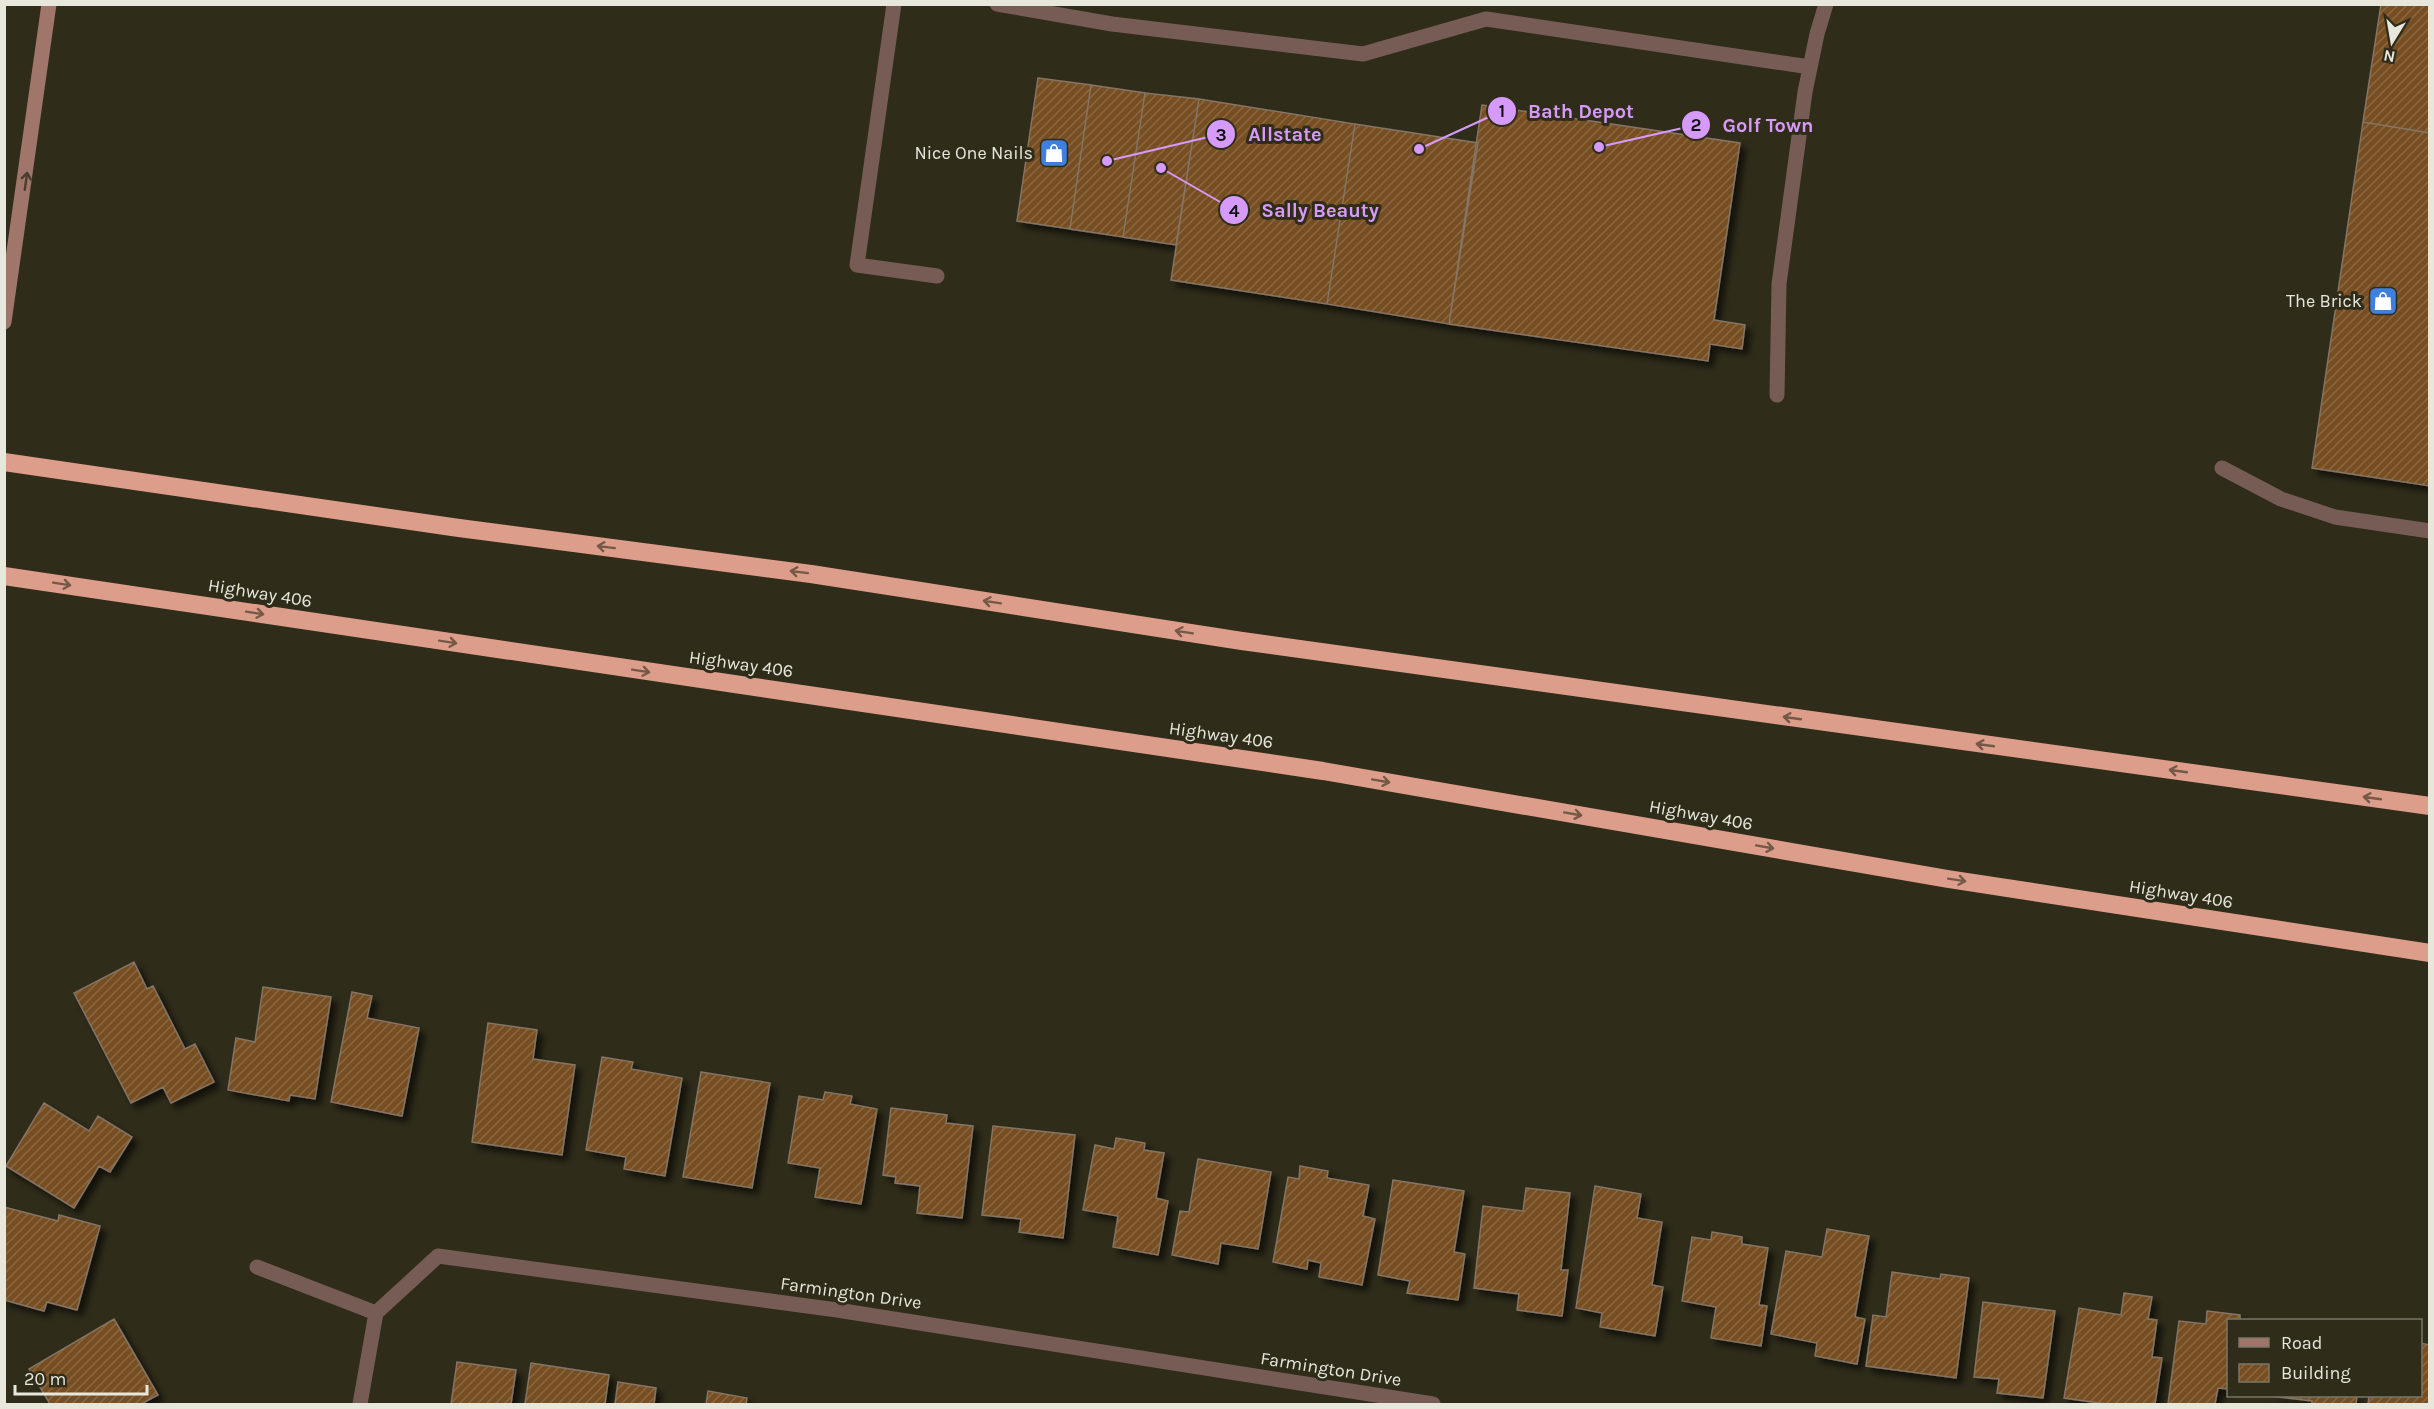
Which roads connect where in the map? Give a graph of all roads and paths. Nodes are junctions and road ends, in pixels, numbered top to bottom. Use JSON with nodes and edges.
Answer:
{"nodes":[{"id":1,"x":49,"y":4,"type":"edge"},
{"id":2,"x":894,"y":4,"type":"edge"},
{"id":3,"x":997,"y":4,"type":"edge"},
{"id":4,"x":1826,"y":4,"type":"edge"},
{"id":5,"x":1810,"y":67,"type":"junction"},
{"id":6,"x":937,"y":276,"type":"dead end"},
{"id":7,"x":4,"y":322,"type":"edge"},
{"id":8,"x":1777,"y":395,"type":"dead end"},
{"id":9,"x":4,"y":462,"type":"edge"},
{"id":10,"x":2222,"y":468,"type":"dead end"},
{"id":11,"x":2430,"y":531,"type":"edge"},
{"id":12,"x":4,"y":576,"type":"edge"},
{"id":13,"x":2430,"y":806,"type":"edge"},
{"id":14,"x":2430,"y":954,"type":"edge"},
{"id":15,"x":258,"y":1267,"type":"dead end"},
{"id":16,"x":376,"y":1313,"type":"junction"},
{"id":17,"x":360,"y":1404,"type":"edge"},
{"id":18,"x":1433,"y":1404,"type":"edge"}],
"edges":[{"from":7,"to":1,"type":"main road","one_way":true},
{"from":2,"to":6,"type":"street"},
{"from":3,"to":5,"type":"street"},
{"from":4,"to":5,"type":"street"},
{"from":5,"to":8,"type":"street"},
{"from":13,"to":9,"type":"highway","one_way":true},
{"from":10,"to":11,"type":"street"},
{"from":12,"to":14,"type":"highway","name":"Highway 406","one_way":true},
{"from":15,"to":16,"type":"street"},
{"from":16,"to":17,"type":"street"},
{"from":16,"to":18,"type":"street","name":"Farmington Drive"}]}
